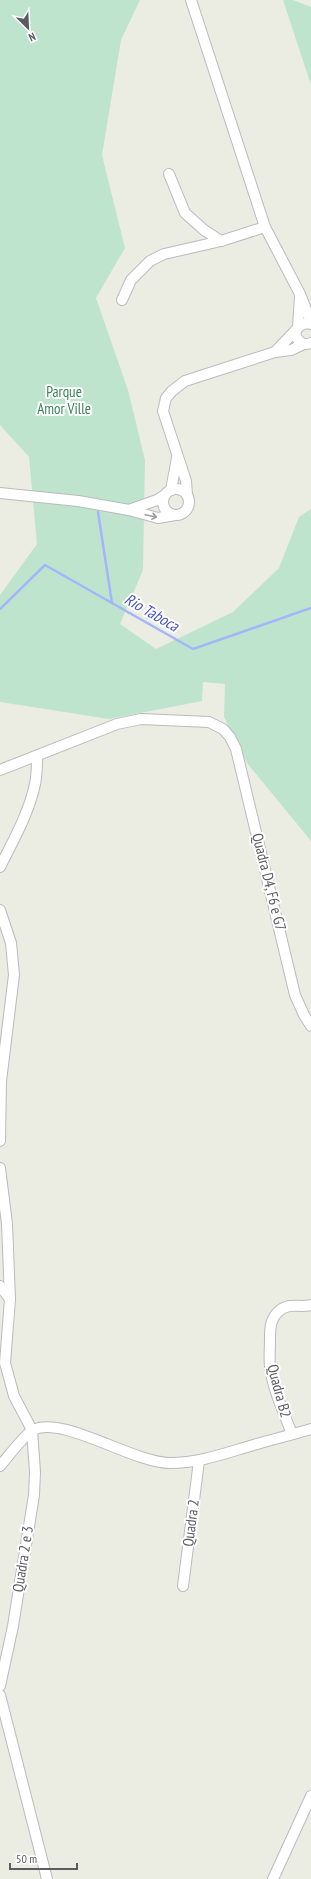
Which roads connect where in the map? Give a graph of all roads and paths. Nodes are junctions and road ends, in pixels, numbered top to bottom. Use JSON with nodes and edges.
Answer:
{"nodes":[{"id":1,"x":192,"y":1,"type":"edge"},
{"id":2,"x":169,"y":174,"type":"dead end"},
{"id":3,"x":265,"y":227,"type":"junction"},
{"id":4,"x":221,"y":241,"type":"junction"},
{"id":5,"x":300,"y":294,"type":"junction"},
{"id":6,"x":122,"y":300,"type":"dead end"},
{"id":7,"x":311,"y":323,"type":"edge"},
{"id":8,"x":297,"y":329,"type":"junction"},
{"id":9,"x":309,"y":344,"type":"edge"},
{"id":10,"x":275,"y":352,"type":"junction"},
{"id":11,"x":178,"y":456,"type":"junction"},
{"id":12,"x":0,"y":493,"type":"edge"},
{"id":13,"x":168,"y":493,"type":"junction"},
{"id":14,"x":187,"y":495,"type":"junction"},
{"id":15,"x":129,"y":510,"type":"junction"},
{"id":16,"x":174,"y":514,"type":"junction"},
{"id":17,"x":38,"y":756,"type":"junction"},
{"id":18,"x":0,"y":770,"type":"edge"},
{"id":19,"x":0,"y":867,"type":"edge"},
{"id":20,"x":0,"y":910,"type":"edge"},
{"id":21,"x":311,"y":1026,"type":"edge"},
{"id":22,"x":0,"y":1140,"type":"edge"},
{"id":23,"x":0,"y":1168,"type":"edge"},
{"id":24,"x":0,"y":1286,"type":"edge"},
{"id":25,"x":10,"y":1299,"type":"junction"},
{"id":26,"x":311,"y":1305,"type":"edge"},
{"id":27,"x":311,"y":1429,"type":"edge"},
{"id":28,"x":32,"y":1430,"type":"junction"},
{"id":29,"x":292,"y":1434,"type":"junction"},
{"id":30,"x":199,"y":1460,"type":"junction"},
{"id":31,"x":0,"y":1466,"type":"edge"},
{"id":32,"x":183,"y":1586,"type":"dead end"},
{"id":33,"x":0,"y":1686,"type":"edge"},
{"id":34,"x":0,"y":1695,"type":"edge"},
{"id":35,"x":311,"y":1796,"type":"edge"},
{"id":36,"x":47,"y":1879,"type":"edge"},
{"id":37,"x":273,"y":1879,"type":"edge"}],
"edges":[{"from":1,"to":3,"type":"street"},
{"from":2,"to":4,"type":"street"},
{"from":3,"to":4,"type":"street"},
{"from":3,"to":5,"type":"street"},
{"from":4,"to":6,"type":"street"},
{"from":5,"to":7,"type":"street"},
{"from":5,"to":8,"type":"street"},
{"from":7,"to":8,"type":"street"},
{"from":8,"to":9,"type":"street"},
{"from":8,"to":10,"type":"street"},
{"from":9,"to":10,"type":"street"},
{"from":10,"to":11,"type":"street"},
{"from":11,"to":13,"type":"street"},
{"from":11,"to":14,"type":"street"},
{"from":12,"to":15,"type":"street"},
{"from":13,"to":14,"type":"street"},
{"from":13,"to":15,"type":"street"},
{"from":13,"to":16,"type":"street"},
{"from":14,"to":16,"type":"street"},
{"from":15,"to":16,"type":"street","one_way":true},
{"from":17,"to":18,"type":"street"},
{"from":17,"to":19,"type":"street"},
{"from":17,"to":21,"type":"street","name":"Quadra D4, F6 e G7"},
{"from":20,"to":22,"type":"street"},
{"from":23,"to":25,"type":"street"},
{"from":24,"to":25,"type":"street"},
{"from":25,"to":28,"type":"street"},
{"from":26,"to":29,"type":"street","name":"Quadra B2"},
{"from":27,"to":29,"type":"street"},
{"from":28,"to":30,"type":"street"},
{"from":28,"to":31,"type":"street"},
{"from":28,"to":33,"type":"street","name":"Quadra 2 e 3"},
{"from":29,"to":30,"type":"street"},
{"from":30,"to":32,"type":"street","name":"Quadra 2"},
{"from":34,"to":36,"type":"street"},
{"from":35,"to":37,"type":"street"}]}
